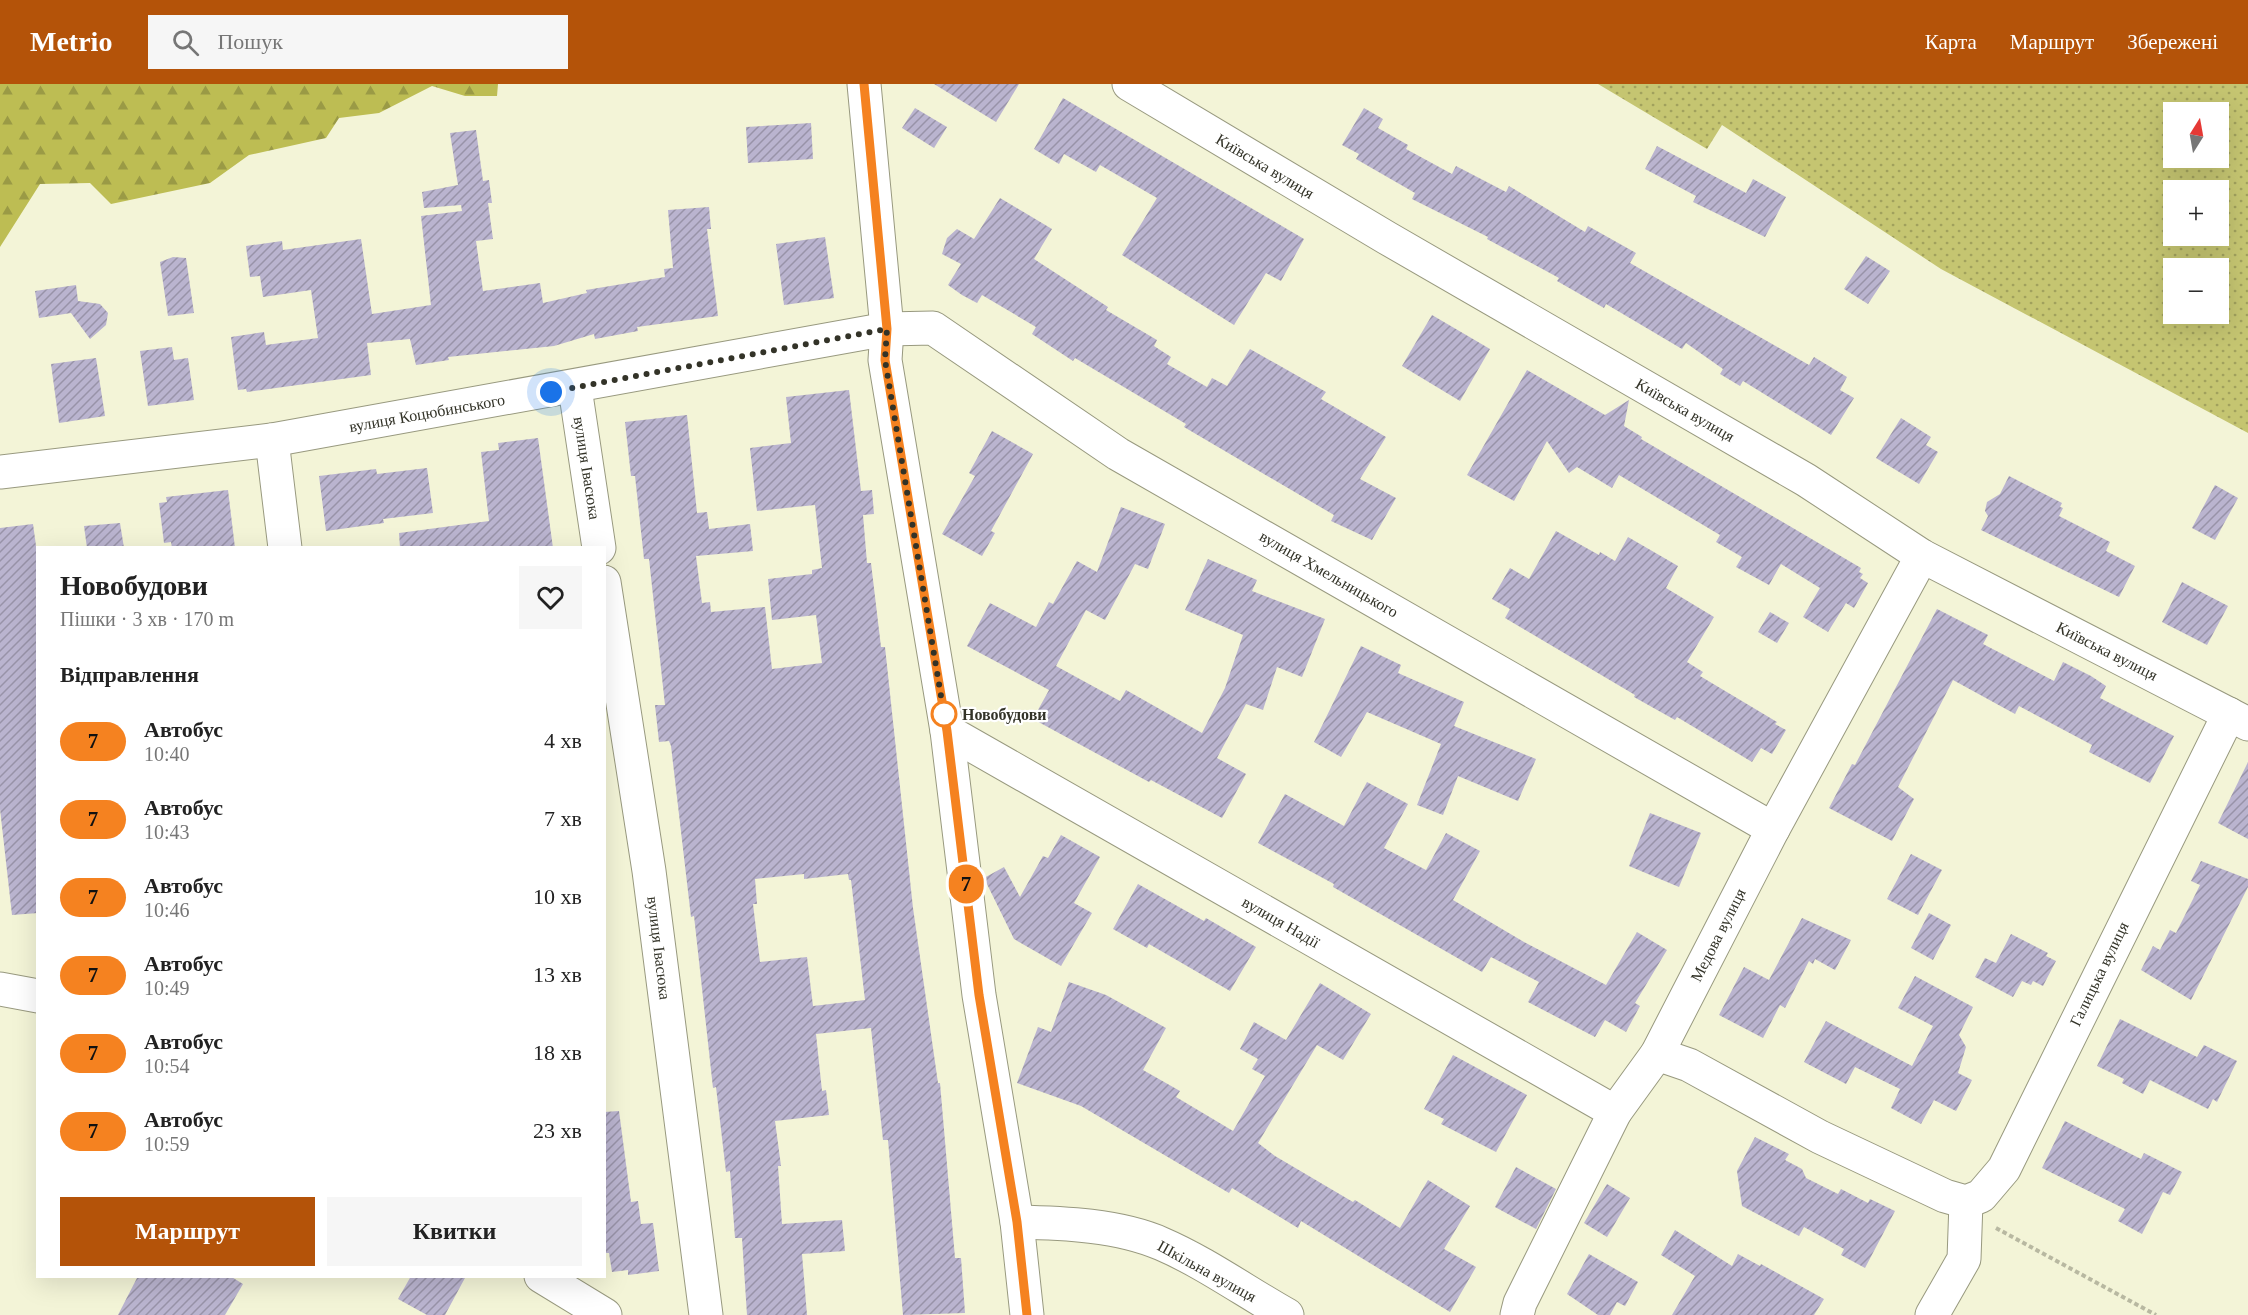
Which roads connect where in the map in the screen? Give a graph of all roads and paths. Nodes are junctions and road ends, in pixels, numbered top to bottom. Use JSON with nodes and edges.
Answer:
{"nodes":[{"id":1,"x":864,"y":84,"type":"edge"},
{"id":2,"x":1129,"y":84,"type":"edge"},
{"id":3,"x":887,"y":329,"type":"junction"},
{"id":4,"x":575,"y":388,"type":"junction"},
{"id":5,"x":272,"y":440,"type":"junction"},
{"id":6,"x":0,"y":472,"type":"edge"},
{"id":7,"x":285,"y":546,"type":"edge"},
{"id":8,"x":599,"y":546,"type":"edge"},
{"id":9,"x":1922,"y":556,"type":"junction"},
{"id":10,"x":606,"y":595,"type":"edge"},
{"id":11,"x":2239,"y":719,"type":"edge"},
{"id":12,"x":947,"y":731,"type":"junction"},
{"id":13,"x":1773,"y":829,"type":"junction"},
{"id":14,"x":0,"y":989,"type":"edge"},
{"id":15,"x":36,"y":996,"type":"edge"},
{"id":16,"x":1657,"y":1054,"type":"junction"},
{"id":17,"x":1615,"y":1112,"type":"junction"},
{"id":18,"x":1955,"y":1199,"type":"junction"},
{"id":19,"x":1017,"y":1222,"type":"junction"},
{"id":20,"x":544,"y":1278,"type":"edge"},
{"id":21,"x":605,"y":1315,"type":"edge"},
{"id":22,"x":706,"y":1315,"type":"edge"},
{"id":23,"x":1027,"y":1315,"type":"edge"},
{"id":24,"x":1287,"y":1315,"type":"edge"},
{"id":25,"x":1517,"y":1315,"type":"edge"},
{"id":26,"x":1932,"y":1315,"type":"edge"},
{"id":27,"x":2156,"y":1315,"type":"edge"}],
"edges":[{"from":1,"to":3,"type":"street"},
{"from":2,"to":9,"type":"street","name":"Київська вулиця"},
{"from":3,"to":4,"type":"street","name":"вулиця Коцюбинського"},
{"from":3,"to":12,"type":"street"},
{"from":3,"to":13,"type":"street","name":"вулиця Хмельницького"},
{"from":4,"to":5,"type":"street","name":"вулиця Коцюбинського"},
{"from":4,"to":8,"type":"street","name":"вулиця Івасюка"},
{"from":5,"to":6,"type":"street","name":"вулиця Коцюбинського"},
{"from":5,"to":7,"type":"street"},
{"from":9,"to":11,"type":"street","name":"Київська вулиця"},
{"from":9,"to":13,"type":"street","name":"Медова вулиця"},
{"from":10,"to":22,"type":"street","name":"вулиця Івасюка"},
{"from":11,"to":18,"type":"street","name":"Галицька вулиця"},
{"from":12,"to":17,"type":"street","name":"вулиця Надії"},
{"from":12,"to":19,"type":"street"},
{"from":13,"to":16,"type":"street","name":"Медова вулиця"},
{"from":14,"to":15,"type":"street"},
{"from":16,"to":17,"type":"street","name":"Медова вулиця"},
{"from":16,"to":18,"type":"street"},
{"from":17,"to":25,"type":"street","name":"Медова вулиця"},
{"from":18,"to":26,"type":"street"},
{"from":18,"to":27,"type":"path"},
{"from":19,"to":23,"type":"street"},
{"from":19,"to":24,"type":"street","name":"Шкільна вулиця"},
{"from":20,"to":21,"type":"street"}]}
